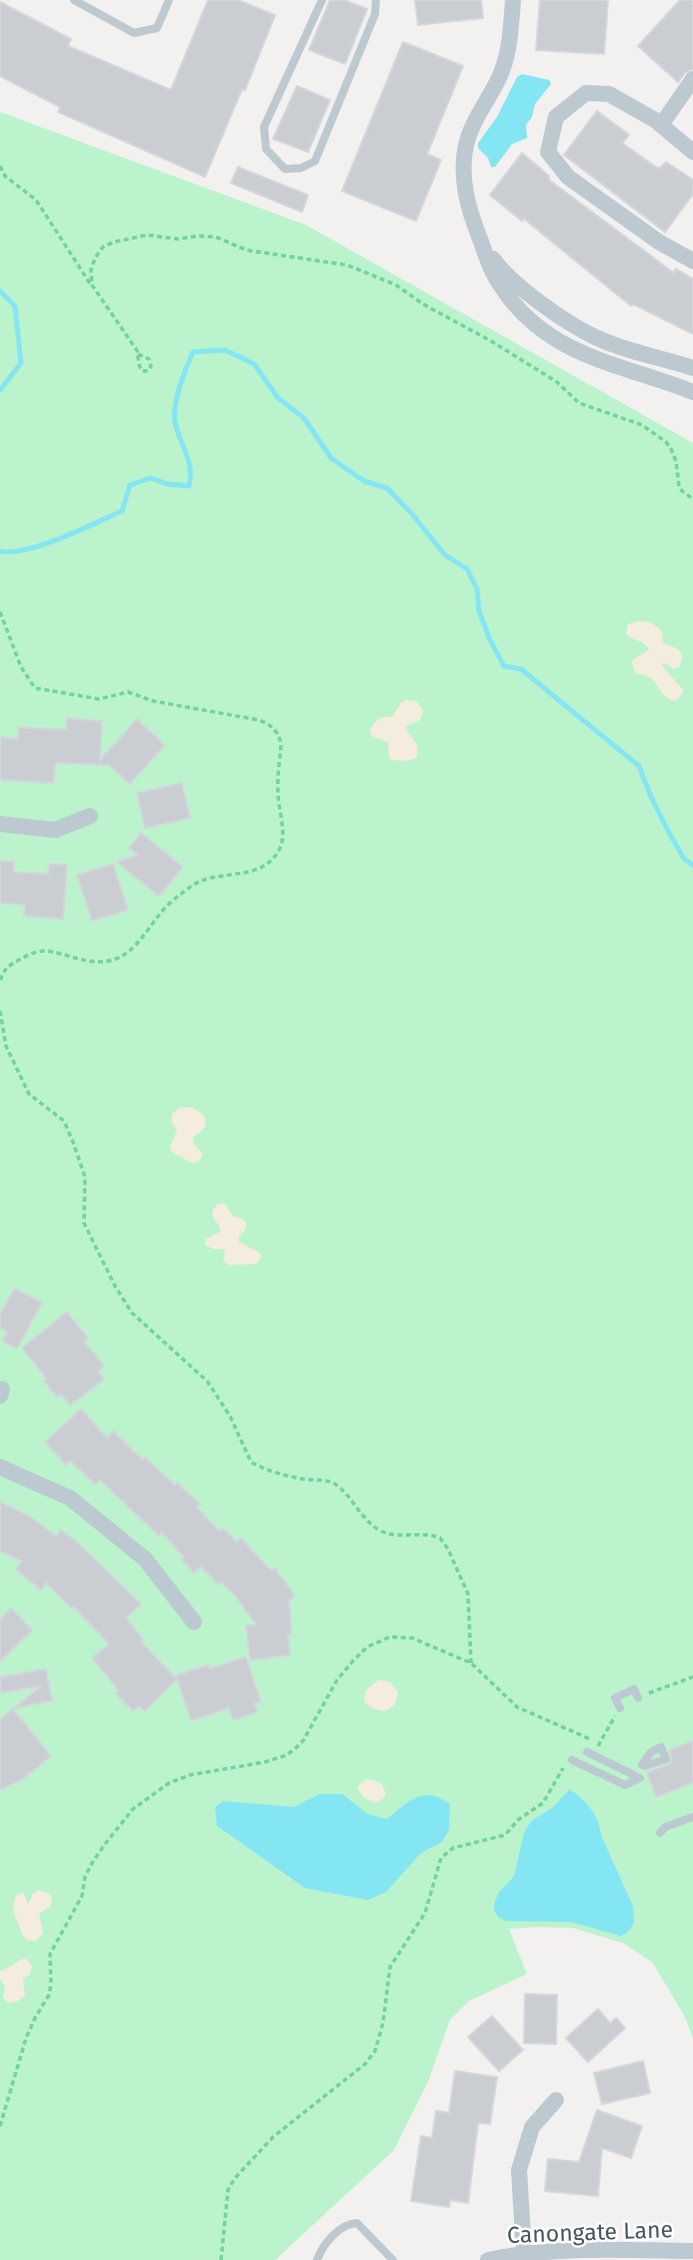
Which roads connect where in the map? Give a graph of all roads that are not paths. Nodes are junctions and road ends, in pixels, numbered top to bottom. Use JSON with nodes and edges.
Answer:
{"nodes":[{"id":1,"x":74,"y":0,"type":"edge"},
{"id":2,"x":169,"y":0,"type":"edge"},
{"id":3,"x":322,"y":0,"type":"edge"},
{"id":4,"x":376,"y":0,"type":"edge"},
{"id":5,"x":513,"y":0,"type":"edge"},
{"id":6,"x":693,"y":79,"type":"edge"},
{"id":7,"x":661,"y":125,"type":"junction"},
{"id":8,"x":693,"y":152,"type":"edge"},
{"id":9,"x":482,"y":245,"type":"junction"},
{"id":10,"x":693,"y":261,"type":"edge"},
{"id":11,"x":693,"y":368,"type":"edge"},
{"id":12,"x":693,"y":392,"type":"edge"},
{"id":13,"x":90,"y":816,"type":"dead end"},
{"id":14,"x":0,"y":824,"type":"edge"},
{"id":15,"x":0,"y":1467,"type":"edge"},
{"id":16,"x":194,"y":1622,"type":"dead end"},
{"id":17,"x":638,"y":1698,"type":"dead end"},
{"id":18,"x":620,"y":1708,"type":"dead end"},
{"id":19,"x":587,"y":1752,"type":"road end"},
{"id":20,"x":572,"y":1760,"type":"road end"},
{"id":21,"x":693,"y":1817,"type":"edge"},
{"id":22,"x":660,"y":1833,"type":"dead end"},
{"id":23,"x":556,"y":2100,"type":"dead end"},
{"id":24,"x":693,"y":2251,"type":"edge"},
{"id":25,"x":524,"y":2253,"type":"junction"},
{"id":26,"x":317,"y":2260,"type":"edge"},
{"id":27,"x":393,"y":2260,"type":"edge"},
{"id":28,"x":488,"y":2260,"type":"edge"}],
"edges":[{"from":1,"to":2,"type":"lane"},
{"from":3,"to":4,"type":"lane"},
{"from":5,"to":9,"type":"street"},
{"from":6,"to":7,"type":"street"},
{"from":7,"to":8,"type":"street"},
{"from":7,"to":10,"type":"street"},
{"from":9,"to":11,"type":"street"},
{"from":9,"to":12,"type":"street"},
{"from":13,"to":14,"type":"street"},
{"from":15,"to":16,"type":"street"},
{"from":17,"to":18,"type":"lane"},
{"from":19,"to":20,"type":"lane"},
{"from":21,"to":22,"type":"lane"},
{"from":23,"to":25,"type":"street"},
{"from":24,"to":25,"type":"street","name":"Canongate Lane"},
{"from":25,"to":28,"type":"street","name":"Canongate Lane"},
{"from":26,"to":27,"type":"lane"}]}
